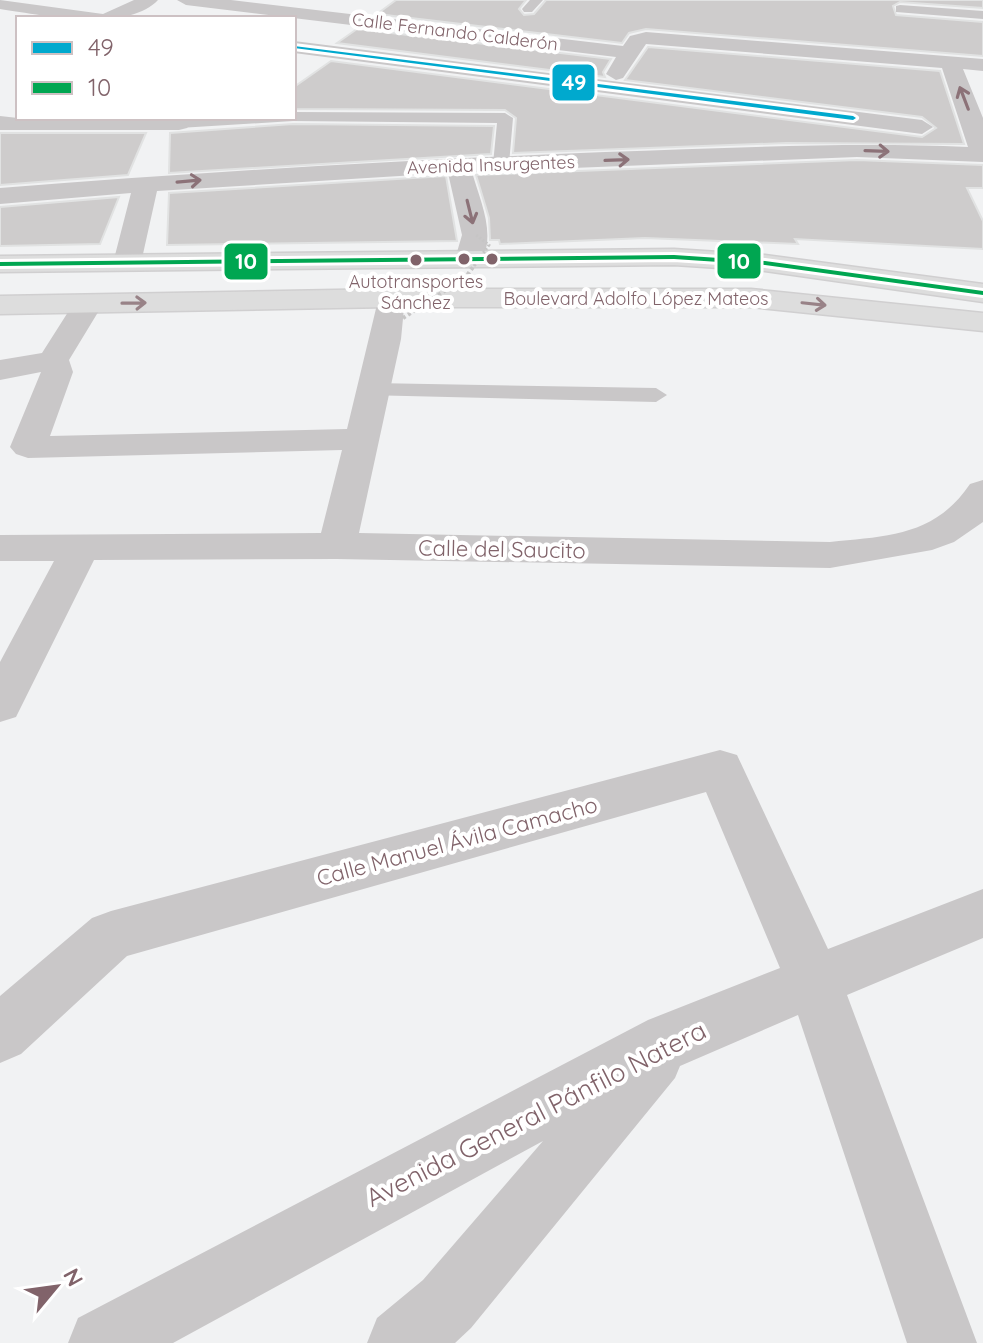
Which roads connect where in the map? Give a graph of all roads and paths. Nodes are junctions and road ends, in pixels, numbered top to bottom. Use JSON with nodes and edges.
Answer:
{"nodes":[{"id":1,"x":149,"y":0,"type":"edge"},
{"id":2,"x":186,"y":0,"type":"edge"},
{"id":3,"x":942,"y":0,"type":"edge"},
{"id":4,"x":0,"y":4,"type":"edge"},
{"id":5,"x":900,"y":9,"type":"dead end"},
{"id":6,"x":951,"y":12,"type":"junction"},
{"id":7,"x":445,"y":13,"type":"dead end"},
{"id":8,"x":983,"y":15,"type":"edge"},
{"id":9,"x":83,"y":16,"type":"edge"},
{"id":10,"x":114,"y":16,"type":"edge"},
{"id":11,"x":426,"y":29,"type":"junction"},
{"id":12,"x":636,"y":46,"type":"junction"},
{"id":13,"x":296,"y":47,"type":"edge"},
{"id":14,"x":950,"y":63,"type":"junction"},
{"id":15,"x":983,"y":65,"type":"edge"},
{"id":16,"x":609,"y":86,"type":"junction"},
{"id":17,"x":296,"y":118,"type":"edge"},
{"id":18,"x":182,"y":120,"type":"edge"},
{"id":19,"x":104,"y":121,"type":"junction"},
{"id":20,"x":0,"y":123,"type":"edge"},
{"id":21,"x":981,"y":144,"type":"edge"},
{"id":22,"x":501,"y":164,"type":"junction"},
{"id":23,"x":458,"y":165,"type":"junction"},
{"id":24,"x":146,"y":184,"type":"junction"},
{"id":25,"x":83,"y":189,"type":"junction"},
{"id":26,"x":0,"y":196,"type":"edge"},
{"id":27,"x":472,"y":247,"type":"junction"},
{"id":28,"x":127,"y":263,"type":"junction"},
{"id":29,"x":0,"y":264,"type":"edge"},
{"id":30,"x":983,"y":293,"type":"edge"},
{"id":31,"x":88,"y":304,"type":"junction"},
{"id":32,"x":0,"y":305,"type":"edge"},
{"id":33,"x":396,"y":308,"type":"junction"},
{"id":34,"x":983,"y":322,"type":"edge"},
{"id":35,"x":53,"y":360,"type":"junction"},
{"id":36,"x":0,"y":370,"type":"edge"},
{"id":37,"x":373,"y":390,"type":"junction"},
{"id":38,"x":656,"y":395,"type":"dead end"},
{"id":39,"x":363,"y":439,"type":"junction"},
{"id":40,"x":983,"y":492,"type":"edge"},
{"id":41,"x":81,"y":546,"type":"junction"},
{"id":42,"x":337,"y":546,"type":"junction"},
{"id":43,"x":0,"y":548,"type":"edge"},
{"id":44,"x":0,"y":705,"type":"edge"},
{"id":45,"x":983,"y":913,"type":"edge"},
{"id":46,"x":815,"y":983,"type":"junction"},
{"id":47,"x":0,"y":1034,"type":"edge"},
{"id":48,"x":669,"y":1040,"type":"junction"},
{"id":49,"x":103,"y":1343,"type":"edge"},
{"id":50,"x":402,"y":1343,"type":"edge"},
{"id":51,"x":942,"y":1343,"type":"edge"}],
"edges":[{"from":1,"to":10,"type":"street"},
{"from":2,"to":11,"type":"street","name":"Calle Fernando Calderón"},
{"from":3,"to":6,"type":"lane"},
{"from":4,"to":9,"type":"street"},
{"from":5,"to":6,"type":"lane"},
{"from":6,"to":8,"type":"lane"},
{"from":7,"to":11,"type":"street"},
{"from":11,"to":12,"type":"street","name":"Calle Fernando Calderón"},
{"from":12,"to":14,"type":"street","name":"Calle Fernando Calderón"},
{"from":12,"to":16,"type":"street"},
{"from":13,"to":16,"type":"street"},
{"from":14,"to":15,"type":"street","name":"Calle Fernando Calderón"},
{"from":21,"to":14,"type":"street","one_way":true},
{"from":16,"to":21,"type":"street"},
{"from":17,"to":22,"type":"lane"},
{"from":18,"to":19,"type":"street"},
{"from":19,"to":20,"type":"street"},
{"from":19,"to":25,"type":"street"},
{"from":22,"to":21,"type":"street","name":"Avenida Insurgentes","one_way":true},
{"from":22,"to":23,"type":"street","name":"Avenida Insurgentes"},
{"from":24,"to":23,"type":"street","name":"Avenida Insurgentes","one_way":true},
{"from":23,"to":27,"type":"street","one_way":true},
{"from":24,"to":25,"type":"street","name":"Avenida Insurgentes"},
{"from":24,"to":28,"type":"street"},
{"from":25,"to":26,"type":"street","name":"Avenida Insurgentes"},
{"from":27,"to":28,"type":"main road","name":"Boulevard Adolfo López Mateos"},
{"from":27,"to":30,"type":"main road","name":"Boulevard Adolfo López Mateos"},
{"from":27,"to":33,"type":"path","bridge":true},
{"from":28,"to":29,"type":"main road","name":"Boulevard Adolfo López Mateos"},
{"from":31,"to":32,"type":"main road","name":"Boulevard Adolfo López Mateos"},
{"from":31,"to":33,"type":"main road","name":"Boulevard Adolfo López Mateos","one_way":true},
{"from":31,"to":35,"type":"street"},
{"from":33,"to":34,"type":"main road","name":"Boulevard Adolfo López Mateos","one_way":true},
{"from":33,"to":37,"type":"street"},
{"from":35,"to":36,"type":"street"},
{"from":35,"to":39,"type":"street"},
{"from":37,"to":38,"type":"lane"},
{"from":37,"to":39,"type":"street"},
{"from":39,"to":42,"type":"street"},
{"from":40,"to":42,"type":"street","name":"Calle del Saucito"},
{"from":41,"to":42,"type":"street","name":"Calle del Saucito"},
{"from":41,"to":43,"type":"street","name":"Calle del Saucito"},
{"from":41,"to":44,"type":"street"},
{"from":45,"to":46,"type":"street","name":"Avenida General Pánfilo Natera"},
{"from":46,"to":47,"type":"street","name":"Calle Manuel Ávila Camacho"},
{"from":46,"to":48,"type":"street","name":"Avenida General Pánfilo Natera"},
{"from":46,"to":51,"type":"street"},
{"from":48,"to":49,"type":"street","name":"Avenida General Pánfilo Natera"},
{"from":48,"to":50,"type":"street"}]}
